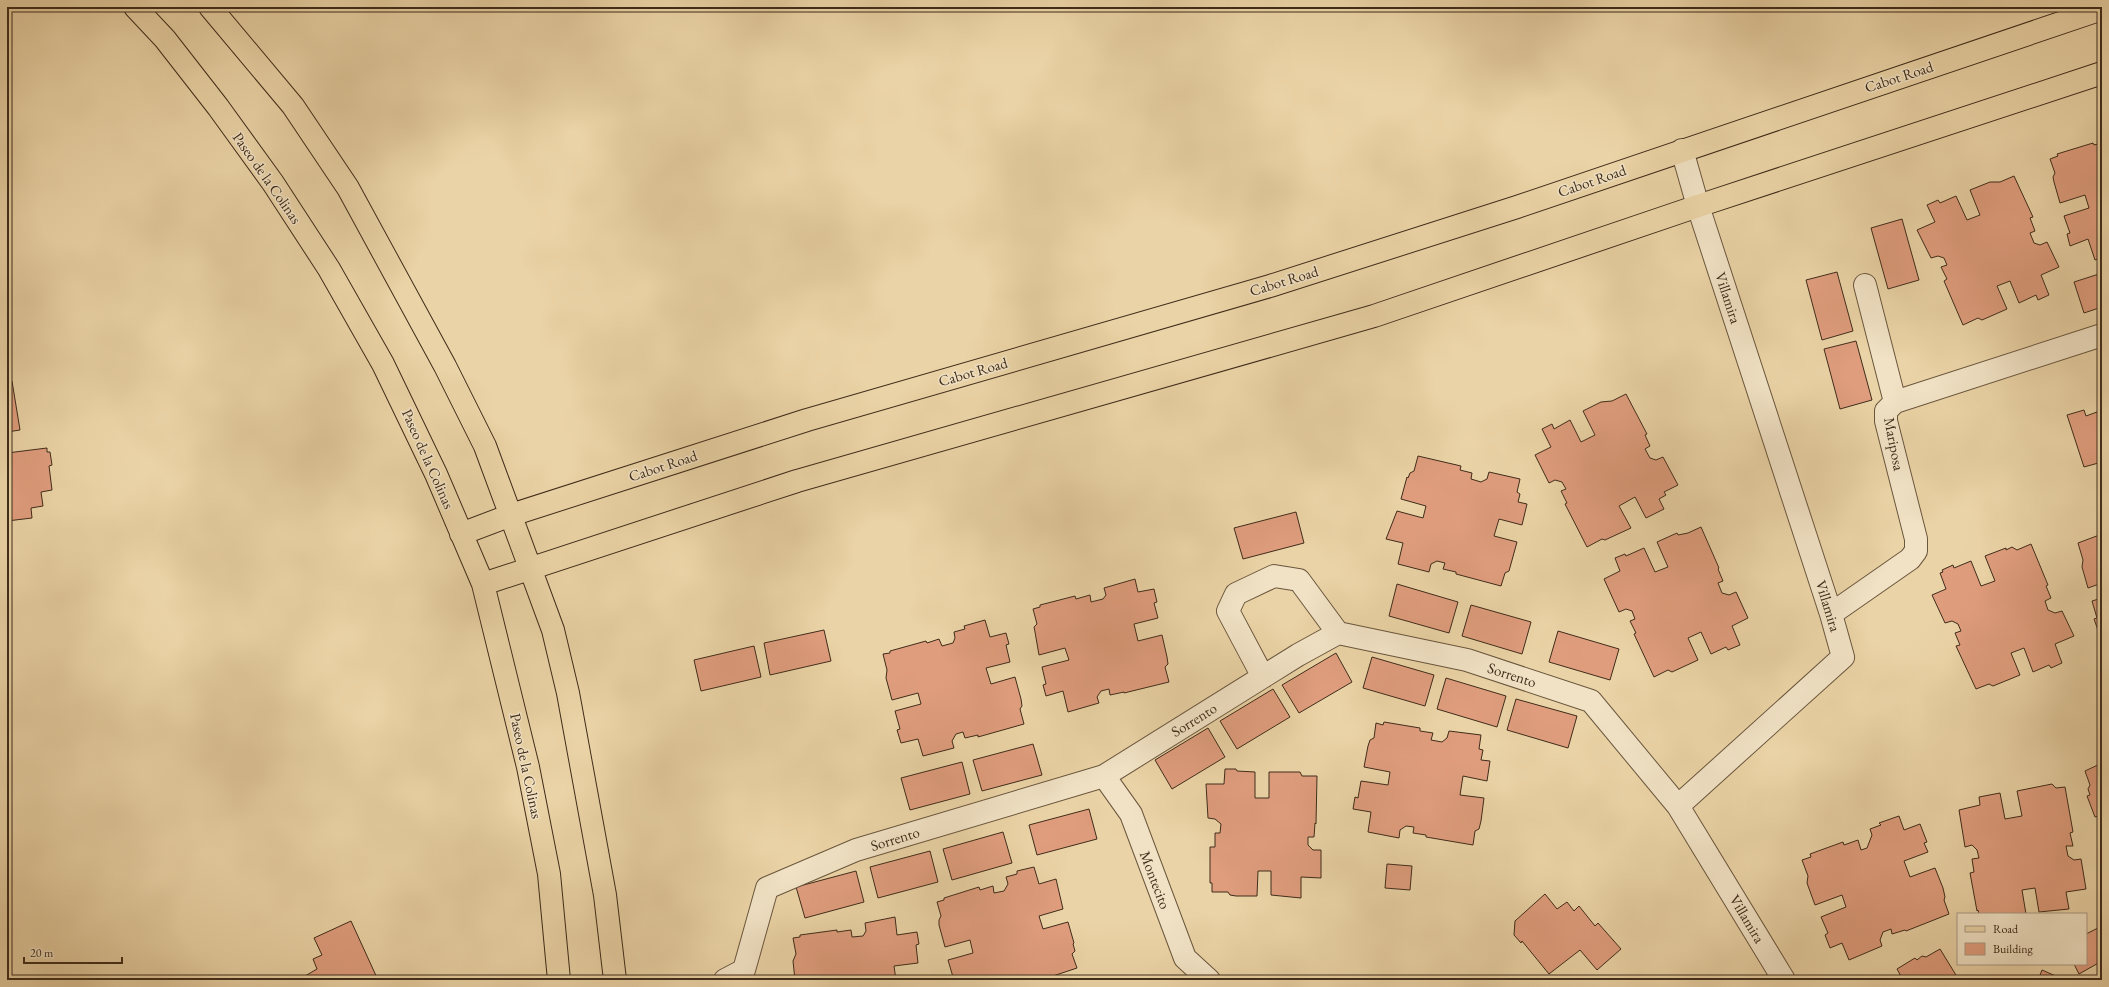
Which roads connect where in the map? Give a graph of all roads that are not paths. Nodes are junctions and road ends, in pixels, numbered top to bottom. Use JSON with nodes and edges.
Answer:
{"nodes":[{"id":1,"x":134,"y":7,"type":"edge"},
{"id":2,"x":210,"y":7,"type":"edge"},
{"id":3,"x":2102,"y":9,"type":"edge"},
{"id":4,"x":2102,"y":73,"type":"edge"},
{"id":5,"x":1682,"y":150,"type":"junction"},
{"id":6,"x":1698,"y":206,"type":"junction"},
{"id":7,"x":1865,"y":285,"type":"dead end"},
{"id":8,"x":2102,"y":335,"type":"edge"},
{"id":9,"x":1895,"y":402,"type":"junction"},
{"id":10,"x":511,"y":515,"type":"junction"},
{"id":11,"x":460,"y":534,"type":"junction"},
{"id":12,"x":531,"y":569,"type":"junction"},
{"id":13,"x":483,"y":584,"type":"junction"},
{"id":14,"x":1831,"y":614,"type":"junction"},
{"id":15,"x":1338,"y":633,"type":"junction"},
{"id":16,"x":1263,"y":677,"type":"junction"},
{"id":17,"x":1104,"y":776,"type":"junction"},
{"id":18,"x":1678,"y":806,"type":"junction"},
{"id":19,"x":559,"y":980,"type":"edge"},
{"id":20,"x":615,"y":980,"type":"edge"},
{"id":21,"x":725,"y":980,"type":"edge"},
{"id":22,"x":1209,"y":980,"type":"edge"},
{"id":23,"x":1784,"y":980,"type":"edge"}],
"edges":[{"from":1,"to":11,"type":"main road","name":"Paseo de la Colinas"},
{"from":2,"to":10,"type":"main road"},
{"from":3,"to":5,"type":"main road","name":"Cabot Road"},
{"from":4,"to":6,"type":"main road"},
{"from":5,"to":6,"type":"street","name":"Villamira"},
{"from":5,"to":10,"type":"main road","name":"Cabot Road"},
{"from":6,"to":12,"type":"main road"},
{"from":6,"to":14,"type":"street","name":"Villamira"},
{"from":7,"to":9,"type":"street"},
{"from":8,"to":9,"type":"street","name":"Mariposa"},
{"from":9,"to":14,"type":"street","name":"Mariposa"},
{"from":10,"to":11,"type":"main road","name":"Cabot Road"},
{"from":10,"to":12,"type":"main road"},
{"from":11,"to":13,"type":"main road","name":"Paseo de la Colinas"},
{"from":12,"to":13,"type":"main road"},
{"from":12,"to":20,"type":"main road"},
{"from":13,"to":19,"type":"main road","name":"Paseo de la Colinas"},
{"from":14,"to":18,"type":"street","name":"Villamira"},
{"from":15,"to":16,"type":"street","name":"Sorrento"},
{"from":15,"to":16,"type":"street"},
{"from":15,"to":18,"type":"street","name":"Sorrento"},
{"from":16,"to":17,"type":"street","name":"Sorrento"},
{"from":17,"to":21,"type":"street","name":"Sorrento"},
{"from":17,"to":22,"type":"street","name":"Montecito"},
{"from":18,"to":23,"type":"street","name":"Villamira"}]}
